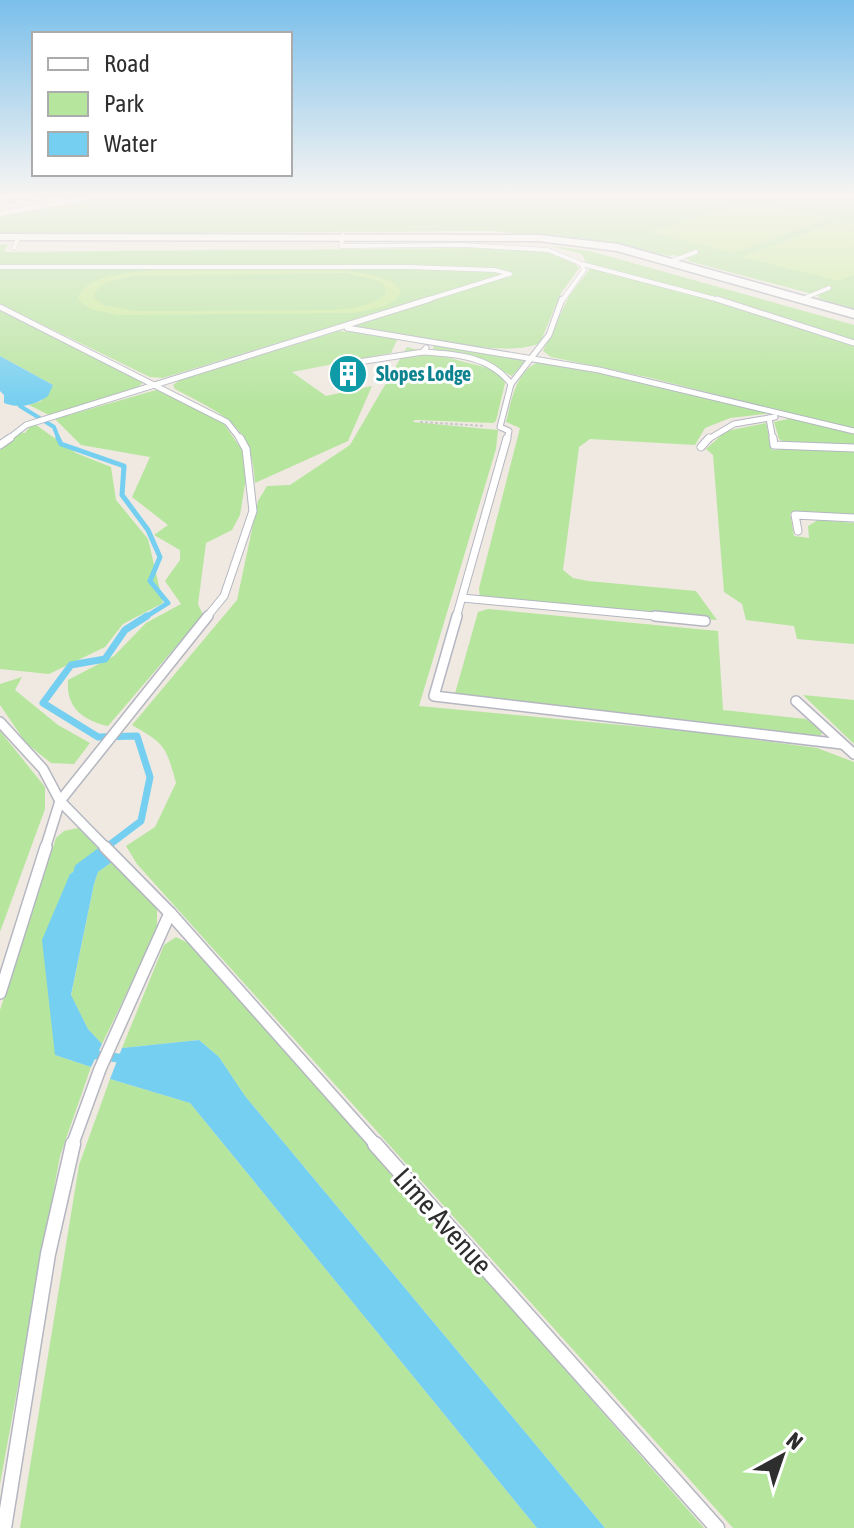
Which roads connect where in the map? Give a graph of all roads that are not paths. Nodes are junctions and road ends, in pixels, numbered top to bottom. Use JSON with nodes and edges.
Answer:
{"nodes":[{"id":1,"x":582,"y":264,"type":"edge"},
{"id":2,"x":583,"y":264,"type":"edge"},
{"id":3,"x":677,"y":264,"type":"edge"},
{"id":4,"x":0,"y":267,"type":"edge"},
{"id":5,"x":829,"y":288,"type":"dead end"},
{"id":6,"x":802,"y":299,"type":"junction"},
{"id":7,"x":0,"y":307,"type":"edge"},
{"id":8,"x":854,"y":314,"type":"edge"},
{"id":9,"x":343,"y":327,"type":"junction"},
{"id":10,"x":433,"y":341,"type":"junction"},
{"id":11,"x":854,"y":343,"type":"edge"},
{"id":12,"x":423,"y":352,"type":"junction"},
{"id":13,"x":533,"y":357,"type":"junction"},
{"id":14,"x":352,"y":363,"type":"dead end"},
{"id":15,"x":158,"y":384,"type":"junction"},
{"id":16,"x":511,"y":384,"type":"junction"},
{"id":17,"x":790,"y":414,"type":"junction"},
{"id":18,"x":769,"y":418,"type":"junction"},
{"id":19,"x":854,"y":431,"type":"edge"},
{"id":20,"x":0,"y":445,"type":"edge"},
{"id":21,"x":701,"y":447,"type":"dead end"},
{"id":22,"x":854,"y":448,"type":"edge"},
{"id":23,"x":854,"y":518,"type":"edge"},
{"id":24,"x":798,"y":531,"type":"dead end"},
{"id":25,"x":462,"y":598,"type":"junction"},
{"id":26,"x":705,"y":621,"type":"dead end"},
{"id":27,"x":796,"y":701,"type":"dead end"},
{"id":28,"x":0,"y":722,"type":"edge"},
{"id":29,"x":842,"y":744,"type":"junction"},
{"id":30,"x":854,"y":754,"type":"edge"},
{"id":31,"x":60,"y":801,"type":"junction"},
{"id":32,"x":170,"y":913,"type":"junction"},
{"id":33,"x":0,"y":993,"type":"edge"},
{"id":34,"x":4,"y":1528,"type":"edge"},
{"id":35,"x":717,"y":1528,"type":"edge"}],
"edges":[{"from":1,"to":13,"type":"lane"},
{"from":2,"to":11,"type":"lane"},
{"from":3,"to":6,"type":"main road"},
{"from":4,"to":9,"type":"lane"},
{"from":5,"to":6,"type":"lane"},
{"from":6,"to":8,"type":"main road"},
{"from":7,"to":15,"type":"lane"},
{"from":9,"to":10,"type":"lane"},
{"from":9,"to":15,"type":"lane"},
{"from":10,"to":12,"type":"lane"},
{"from":10,"to":13,"type":"lane"},
{"from":12,"to":14,"type":"lane"},
{"from":12,"to":16,"type":"lane"},
{"from":13,"to":16,"type":"lane"},
{"from":13,"to":17,"type":"lane"},
{"from":15,"to":20,"type":"lane"},
{"from":15,"to":31,"type":"lane"},
{"from":16,"to":25,"type":"lane"},
{"from":17,"to":18,"type":"lane"},
{"from":17,"to":19,"type":"lane"},
{"from":18,"to":21,"type":"lane"},
{"from":18,"to":22,"type":"lane"},
{"from":23,"to":24,"type":"lane"},
{"from":25,"to":26,"type":"lane"},
{"from":25,"to":29,"type":"lane"},
{"from":27,"to":29,"type":"lane"},
{"from":28,"to":31,"type":"lane","name":"Lime Avenue"},
{"from":29,"to":30,"type":"lane"},
{"from":31,"to":32,"type":"lane","name":"Lime Avenue"},
{"from":31,"to":33,"type":"lane"},
{"from":32,"to":34,"type":"lane"},
{"from":32,"to":35,"type":"lane","name":"Lime Avenue"}]}
